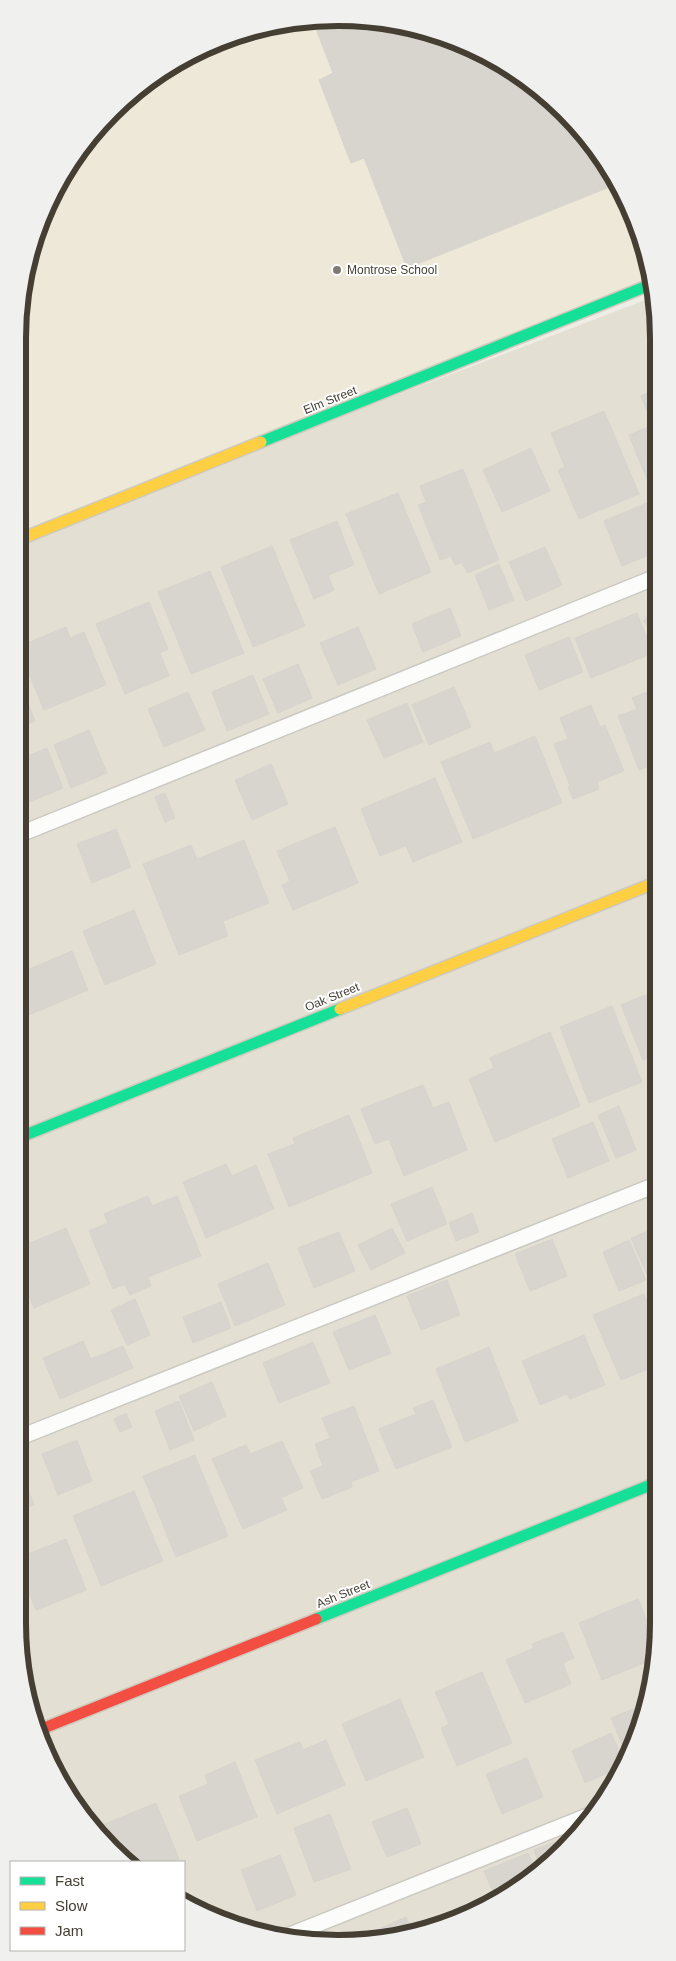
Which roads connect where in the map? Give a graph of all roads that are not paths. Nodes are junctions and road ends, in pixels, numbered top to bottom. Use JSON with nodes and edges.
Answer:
{"nodes":[{"id":1,"x":645,"y":287,"type":"edge"},
{"id":2,"x":26,"y":537,"type":"edge"},
{"id":3,"x":650,"y":579,"type":"edge"},
{"id":4,"x":26,"y":832,"type":"edge"},
{"id":5,"x":650,"y":885,"type":"edge"},
{"id":6,"x":26,"y":1135,"type":"edge"},
{"id":7,"x":650,"y":1187,"type":"edge"},
{"id":8,"x":26,"y":1435,"type":"edge"},
{"id":9,"x":650,"y":1485,"type":"edge"},
{"id":10,"x":45,"y":1728,"type":"edge"},
{"id":11,"x":580,"y":1819,"type":"edge"},
{"id":12,"x":297,"y":1932,"type":"edge"}],
"edges":[{"from":1,"to":2,"type":"street","name":"Elm Street"},
{"from":3,"to":4,"type":"lane"},
{"from":5,"to":6,"type":"street","name":"Oak Street"},
{"from":7,"to":8,"type":"lane"},
{"from":9,"to":10,"type":"street","name":"Ash Street"},
{"from":11,"to":12,"type":"lane"}]}
